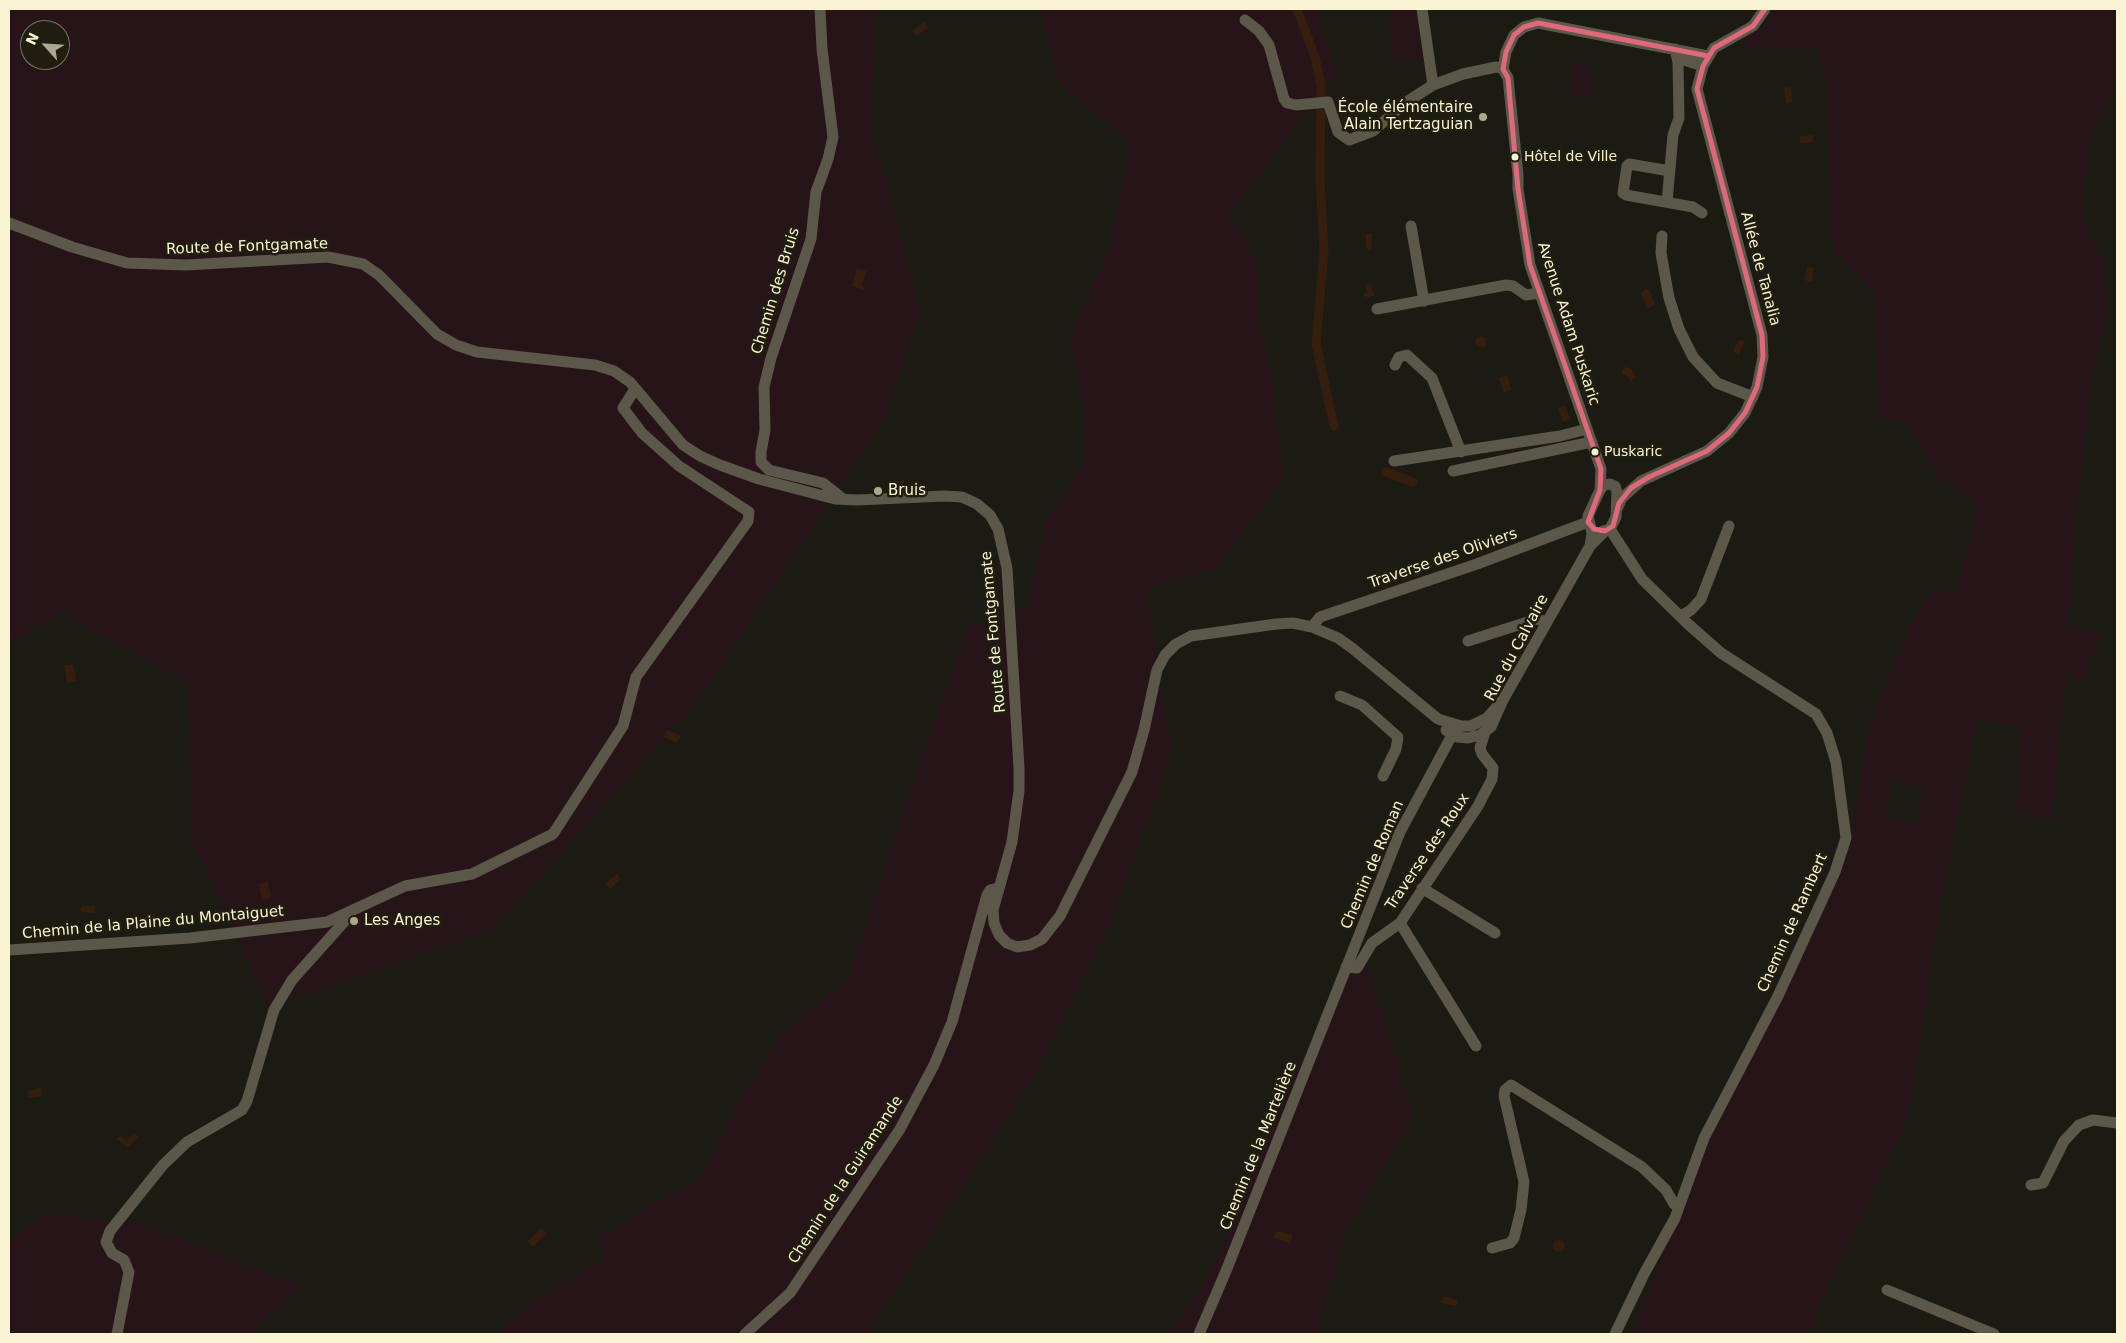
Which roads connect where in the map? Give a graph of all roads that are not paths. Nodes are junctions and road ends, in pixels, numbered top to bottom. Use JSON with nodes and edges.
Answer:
{"nodes":[{"id":1,"x":820,"y":9,"type":"edge"},
{"id":2,"x":1422,"y":9,"type":"edge"},
{"id":3,"x":1765,"y":9,"type":"edge"},
{"id":4,"x":1245,"y":20,"type":"dead end"},
{"id":5,"x":1676,"y":54,"type":"junction"},
{"id":6,"x":1706,"y":61,"type":"junction"},
{"id":7,"x":1503,"y":69,"type":"junction"},
{"id":8,"x":1434,"y":85,"type":"junction"},
{"id":9,"x":1670,"y":171,"type":"junction"},
{"id":10,"x":1667,"y":202,"type":"junction"},
{"id":11,"x":1702,"y":213,"type":"dead end"},
{"id":12,"x":9,"y":223,"type":"edge"},
{"id":13,"x":1411,"y":226,"type":"dead end"},
{"id":14,"x":1662,"y":236,"type":"dead end"},
{"id":15,"x":1539,"y":293,"type":"junction"},
{"id":16,"x":1424,"y":301,"type":"junction"},
{"id":17,"x":1377,"y":309,"type":"dead end"},
{"id":18,"x":1395,"y":365,"type":"dead end"},
{"id":19,"x":635,"y":389,"type":"junction"},
{"id":20,"x":1753,"y":397,"type":"junction"},
{"id":21,"x":1587,"y":429,"type":"junction"},
{"id":22,"x":1592,"y":442,"type":"junction"},
{"id":23,"x":1461,"y":452,"type":"junction"},
{"id":24,"x":1394,"y":461,"type":"dead end"},
{"id":25,"x":1600,"y":469,"type":"junction"},
{"id":26,"x":1453,"y":471,"type":"dead end"},
{"id":27,"x":1614,"y":486,"type":"junction"},
{"id":28,"x":1631,"y":488,"type":"junction"},
{"id":29,"x":1600,"y":490,"type":"junction"},
{"id":30,"x":844,"y":500,"type":"junction"},
{"id":31,"x":1617,"y":509,"type":"junction"},
{"id":32,"x":1589,"y":524,"type":"junction"},
{"id":33,"x":1729,"y":526,"type":"dead end"},
{"id":34,"x":1607,"y":530,"type":"junction"},
{"id":35,"x":1590,"y":546,"type":"junction"},
{"id":36,"x":1681,"y":616,"type":"junction"},
{"id":37,"x":1547,"y":622,"type":"junction"},
{"id":38,"x":1312,"y":627,"type":"junction"},
{"id":39,"x":1468,"y":641,"type":"dead end"},
{"id":40,"x":1340,"y":696,"type":"dead end"},
{"id":41,"x":1503,"y":700,"type":"junction"},
{"id":42,"x":1438,"y":719,"type":"junction"},
{"id":43,"x":1461,"y":726,"type":"junction"},
{"id":44,"x":1486,"y":732,"type":"junction"},
{"id":45,"x":1452,"y":735,"type":"junction"},
{"id":46,"x":1383,"y":776,"type":"dead end"},
{"id":47,"x":998,"y":888,"type":"junction"},
{"id":48,"x":1422,"y":888,"type":"junction"},
{"id":49,"x":343,"y":915,"type":"junction"},
{"id":50,"x":1400,"y":922,"type":"junction"},
{"id":51,"x":1495,"y":933,"type":"dead end"},
{"id":52,"x":999,"y":934,"type":"junction"},
{"id":53,"x":974,"y":940,"type":"junction"},
{"id":54,"x":9,"y":950,"type":"edge"},
{"id":55,"x":1348,"y":968,"type":"junction"},
{"id":56,"x":1476,"y":1046,"type":"dead end"},
{"id":57,"x":2117,"y":1123,"type":"edge"},
{"id":58,"x":2032,"y":1185,"type":"dead end"},
{"id":59,"x":1686,"y":1188,"type":"junction"},
{"id":60,"x":1666,"y":1190,"type":"junction"},
{"id":61,"x":1680,"y":1207,"type":"junction"},
{"id":62,"x":1492,"y":1248,"type":"dead end"},
{"id":63,"x":1887,"y":1290,"type":"dead end"},
{"id":64,"x":117,"y":1334,"type":"edge"},
{"id":65,"x":745,"y":1334,"type":"edge"},
{"id":66,"x":1199,"y":1334,"type":"edge"},
{"id":67,"x":1615,"y":1334,"type":"edge"},
{"id":68,"x":1994,"y":1334,"type":"edge"}],
"edges":[{"from":1,"to":30,"type":"street","name":"Chemin des Bruis"},
{"from":2,"to":8,"type":"street"},
{"from":3,"to":6,"type":"street"},
{"from":4,"to":8,"type":"street"},
{"from":5,"to":6,"type":"street"},
{"from":5,"to":7,"type":"street"},
{"from":5,"to":9,"type":"street"},
{"from":6,"to":20,"type":"street","name":"Allée de Tanalia"},
{"from":7,"to":8,"type":"street"},
{"from":7,"to":15,"type":"street","name":"Avenue Adam Puskaric"},
{"from":9,"to":10,"type":"street"},
{"from":9,"to":10,"type":"street"},
{"from":10,"to":11,"type":"street"},
{"from":12,"to":19,"type":"street","name":"Route de Fontgamate"},
{"from":13,"to":16,"type":"street"},
{"from":14,"to":20,"type":"street"},
{"from":15,"to":16,"type":"street"},
{"from":15,"to":21,"type":"street","name":"Avenue Adam Puskaric"},
{"from":16,"to":17,"type":"street"},
{"from":18,"to":23,"type":"street"},
{"from":19,"to":30,"type":"street","name":"Route de Fontgamate"},
{"from":19,"to":49,"type":"street","name":"Chemin de la Plaine du Montaiguet"},
{"from":20,"to":28,"type":"street","name":"Allée de Tanalia"},
{"from":21,"to":22,"type":"street","name":"Avenue Adam Puskaric"},
{"from":21,"to":23,"type":"street"},
{"from":22,"to":25,"type":"street","name":"Avenue Adam Puskaric"},
{"from":22,"to":26,"type":"street"},
{"from":23,"to":24,"type":"street"},
{"from":25,"to":27,"type":"street","name":"Avenue Adam Puskaric"},
{"from":25,"to":29,"type":"street","name":"Avenue Adam Puskaric"},
{"from":27,"to":28,"type":"street"},
{"from":27,"to":29,"type":"street"},
{"from":27,"to":31,"type":"street"},
{"from":28,"to":31,"type":"street","name":"Allée de Tanalia"},
{"from":29,"to":32,"type":"street"},
{"from":30,"to":47,"type":"street","name":"Route de Fontgamate"},
{"from":31,"to":34,"type":"street"},
{"from":32,"to":34,"type":"street"},
{"from":32,"to":35,"type":"street","name":"Rue du Calvaire"},
{"from":32,"to":38,"type":"street","name":"Traverse des Oliviers"},
{"from":33,"to":36,"type":"street"},
{"from":34,"to":35,"type":"street","name":"Rue du Calvaire"},
{"from":34,"to":36,"type":"street","name":"Chemin de Rambert"},
{"from":35,"to":37,"type":"street","name":"Rue du Calvaire"},
{"from":36,"to":59,"type":"street","name":"Chemin de Rambert"},
{"from":37,"to":39,"type":"street"},
{"from":37,"to":41,"type":"street","name":"Rue du Calvaire"},
{"from":38,"to":42,"type":"street"},
{"from":38,"to":52,"type":"street"},
{"from":40,"to":46,"type":"street"},
{"from":41,"to":43,"type":"street"},
{"from":41,"to":44,"type":"street","name":"Rue du Calvaire"},
{"from":42,"to":43,"type":"street"},
{"from":42,"to":45,"type":"street"},
{"from":43,"to":45,"type":"street","name":"Chemin de Roman"},
{"from":44,"to":45,"type":"street"},
{"from":44,"to":48,"type":"street","name":"Traverse des Roux"},
{"from":45,"to":55,"type":"street","name":"Chemin de Roman"},
{"from":47,"to":52,"type":"street","name":"Route de Fontgamate"},
{"from":47,"to":53,"type":"street","name":"Chemin de la Guiramande"},
{"from":48,"to":50,"type":"street","name":"Traverse des Roux"},
{"from":48,"to":51,"type":"street"},
{"from":49,"to":54,"type":"street","name":"Chemin de la Plaine du Montaiguet"},
{"from":49,"to":64,"type":"street"},
{"from":50,"to":55,"type":"street","name":"Traverse des Roux"},
{"from":50,"to":56,"type":"street"},
{"from":52,"to":53,"type":"street"},
{"from":53,"to":65,"type":"street","name":"Chemin de la Guiramande"},
{"from":55,"to":66,"type":"street","name":"Chemin de la Martelière"},
{"from":57,"to":58,"type":"street"},
{"from":59,"to":60,"type":"street"},
{"from":59,"to":61,"type":"street","name":"Chemin de Rambert"},
{"from":60,"to":61,"type":"street"},
{"from":60,"to":62,"type":"street"},
{"from":61,"to":67,"type":"street","name":"Chemin de Rambert"},
{"from":63,"to":68,"type":"street"}]}
